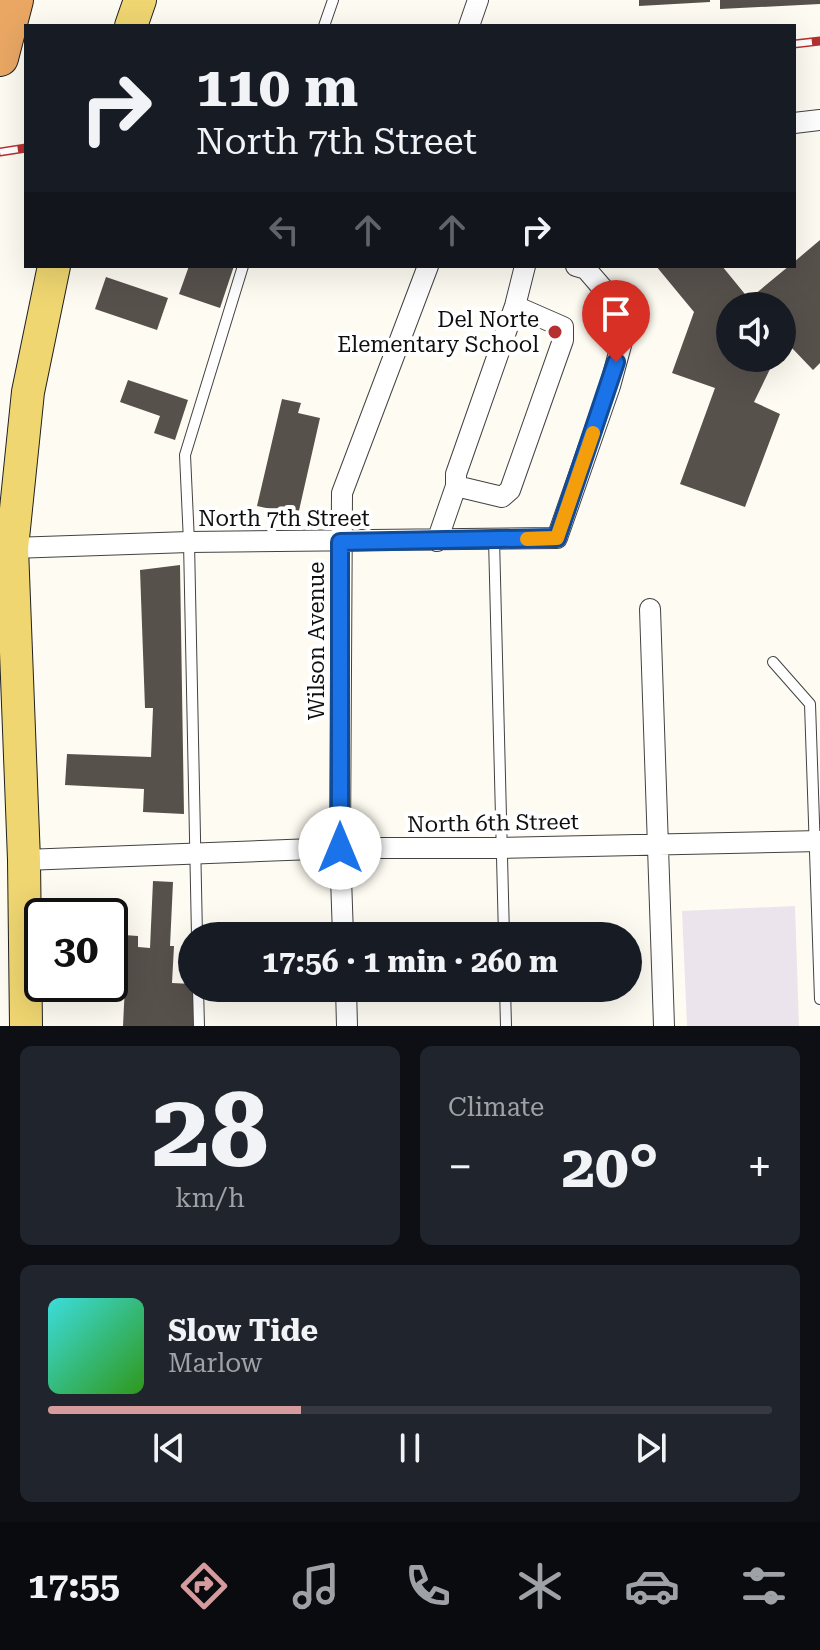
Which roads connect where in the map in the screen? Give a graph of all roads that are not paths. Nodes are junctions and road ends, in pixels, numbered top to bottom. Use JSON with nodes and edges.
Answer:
{"nodes":[{"id":1,"x":15,"y":0,"type":"edge"},
{"id":2,"x":140,"y":0,"type":"edge"},
{"id":3,"x":333,"y":0,"type":"edge"},
{"id":4,"x":478,"y":0,"type":"edge"},
{"id":5,"x":132,"y":24,"type":"edge"},
{"id":6,"x":325,"y":24,"type":"edge"},
{"id":7,"x":470,"y":24,"type":"edge"},
{"id":8,"x":0,"y":58,"type":"edge"},
{"id":9,"x":820,"y":120,"type":"edge"},
{"id":10,"x":796,"y":123,"type":"edge"},
{"id":11,"x":54,"y":268,"type":"edge"},
{"id":12,"x":242,"y":268,"type":"edge"},
{"id":13,"x":427,"y":268,"type":"edge"},
{"id":14,"x":524,"y":268,"type":"edge"},
{"id":15,"x":583,"y":268,"type":"edge"},
{"id":16,"x":515,"y":306,"type":"junction"},
{"id":17,"x":456,"y":486,"type":"junction"},
{"id":18,"x":494,"y":539,"type":"junction"},
{"id":19,"x":437,"y":541,"type":"junction"},
{"id":20,"x":189,"y":542,"type":"junction"},
{"id":21,"x":340,"y":542,"type":"junction"},
{"id":22,"x":12,"y":548,"type":"junction"},
{"id":23,"x":650,"y":609,"type":"dead end"},
{"id":24,"x":773,"y":662,"type":"dead end"},
{"id":25,"x":818,"y":841,"type":"edge"},
{"id":26,"x":659,"y":845,"type":"junction"},
{"id":27,"x":340,"y":848,"type":"junction"},
{"id":28,"x":501,"y":848,"type":"junction"},
{"id":29,"x":196,"y":852,"type":"junction"},
{"id":30,"x":24,"y":860,"type":"junction"},
{"id":31,"x":197,"y":922,"type":"edge"},
{"id":32,"x":343,"y":922,"type":"edge"},
{"id":33,"x":504,"y":922,"type":"edge"},
{"id":34,"x":820,"y":999,"type":"edge"},
{"id":35,"x":198,"y":1002,"type":"edge"},
{"id":36,"x":346,"y":1002,"type":"edge"},
{"id":37,"x":505,"y":1002,"type":"edge"},
{"id":38,"x":26,"y":1026,"type":"edge"},
{"id":39,"x":199,"y":1026,"type":"edge"},
{"id":40,"x":347,"y":1026,"type":"edge"},
{"id":41,"x":506,"y":1026,"type":"edge"},
{"id":42,"x":664,"y":1026,"type":"edge"}],
"edges":[{"from":1,"to":8,"type":"highway"},
{"from":2,"to":5,"type":"main road"},
{"from":3,"to":6,"type":"lane"},
{"from":4,"to":7,"type":"street"},
{"from":9,"to":10,"type":"street"},
{"from":11,"to":22,"type":"main road"},
{"from":12,"to":20,"type":"lane"},
{"from":13,"to":21,"type":"street","name":"Wilson Avenue"},
{"from":14,"to":16,"type":"street"},
{"from":15,"to":18,"type":"street","name":"North 7th Street"},
{"from":16,"to":17,"type":"street"},
{"from":16,"to":17,"type":"street"},
{"from":17,"to":19,"type":"street"},
{"from":18,"to":19,"type":"street","name":"North 7th Street"},
{"from":18,"to":28,"type":"lane"},
{"from":19,"to":21,"type":"street","name":"North 7th Street"},
{"from":20,"to":21,"type":"street","name":"North 7th Street"},
{"from":20,"to":22,"type":"street","name":"North 7th Street"},
{"from":20,"to":29,"type":"lane"},
{"from":21,"to":27,"type":"street","name":"Wilson Avenue"},
{"from":22,"to":30,"type":"main road"},
{"from":23,"to":26,"type":"street"},
{"from":24,"to":25,"type":"lane"},
{"from":25,"to":26,"type":"street","name":"North 6th Street"},
{"from":25,"to":34,"type":"lane"},
{"from":26,"to":28,"type":"street","name":"North 6th Street"},
{"from":26,"to":42,"type":"street"},
{"from":27,"to":28,"type":"street","name":"North 6th Street"},
{"from":27,"to":29,"type":"street","name":"North 6th Street"},
{"from":27,"to":32,"type":"street","name":"Wilson Avenue"},
{"from":28,"to":33,"type":"lane"},
{"from":29,"to":30,"type":"street","name":"North 6th Street"},
{"from":29,"to":31,"type":"lane"},
{"from":30,"to":38,"type":"main road"},
{"from":35,"to":39,"type":"lane"},
{"from":36,"to":40,"type":"street"},
{"from":37,"to":41,"type":"lane"}]}
